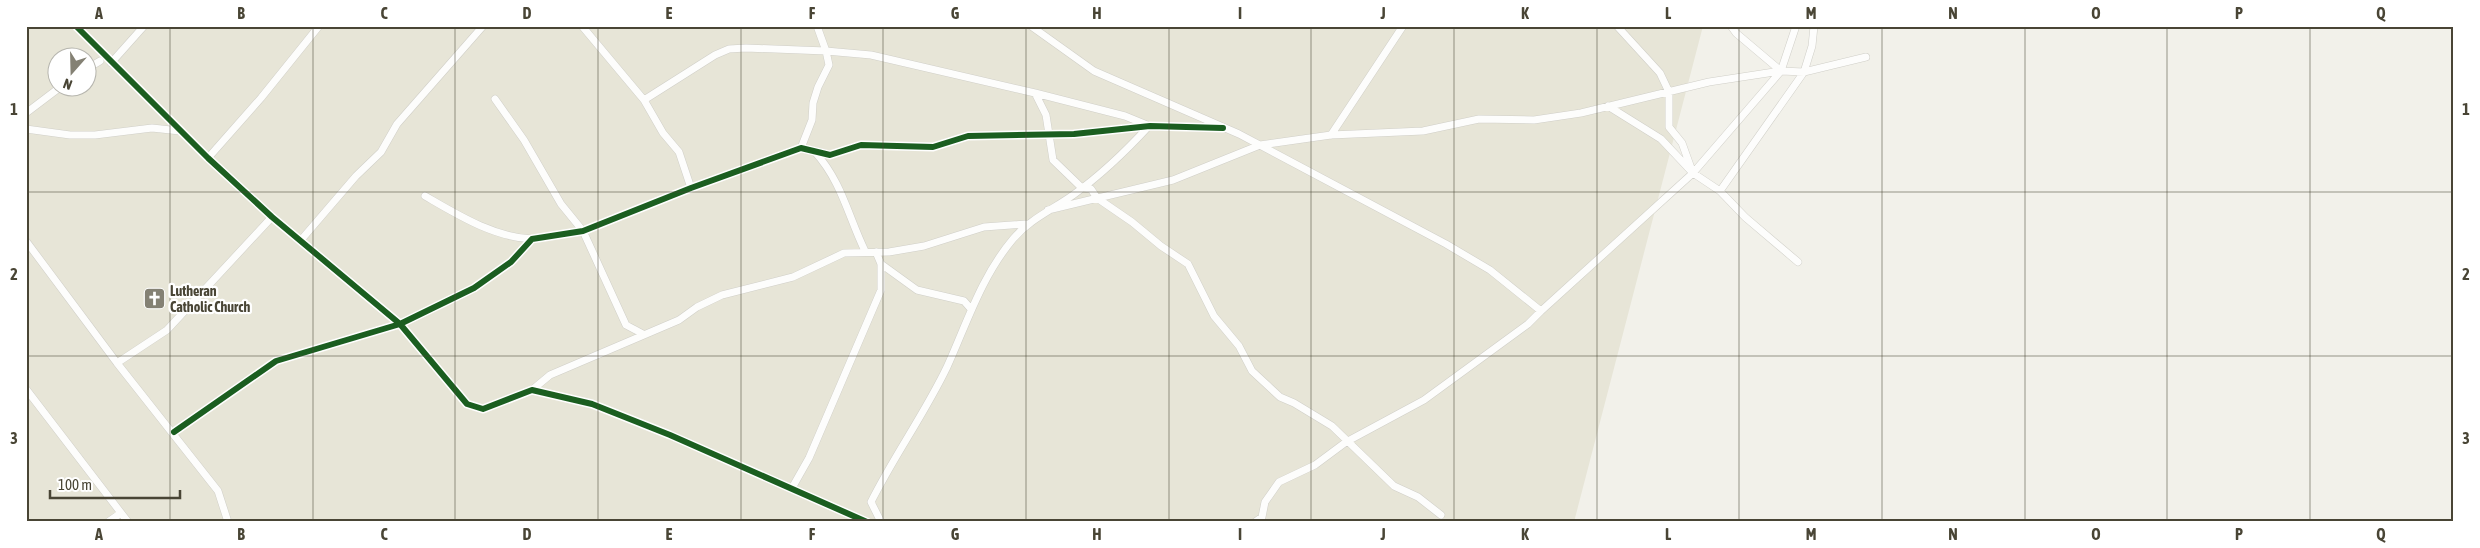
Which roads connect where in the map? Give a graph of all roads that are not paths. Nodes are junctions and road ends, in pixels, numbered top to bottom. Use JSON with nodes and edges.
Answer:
{"nodes":[{"id":1,"x":76,"y":26,"type":"edge"},
{"id":2,"x":144,"y":26,"type":"edge"},
{"id":3,"x":319,"y":26,"type":"edge"},
{"id":4,"x":483,"y":26,"type":"edge"},
{"id":5,"x":582,"y":26,"type":"edge"},
{"id":6,"x":817,"y":26,"type":"edge"},
{"id":7,"x":1031,"y":26,"type":"edge"},
{"id":8,"x":1403,"y":26,"type":"edge"},
{"id":9,"x":1617,"y":26,"type":"edge"},
{"id":10,"x":1731,"y":26,"type":"edge"},
{"id":11,"x":1796,"y":26,"type":"edge"},
{"id":12,"x":1814,"y":26,"type":"edge"},
{"id":13,"x":826,"y":51,"type":"junction"},
{"id":14,"x":1866,"y":57,"type":"dead end"},
{"id":15,"x":111,"y":63,"type":"junction"},
{"id":16,"x":1781,"y":71,"type":"junction"},
{"id":17,"x":1804,"y":72,"type":"junction"},
{"id":18,"x":1035,"y":92,"type":"junction"},
{"id":19,"x":1669,"y":92,"type":"junction"},
{"id":20,"x":48,"y":96,"type":"edge"},
{"id":21,"x":495,"y":99,"type":"dead end"},
{"id":22,"x":644,"y":100,"type":"junction"},
{"id":23,"x":1608,"y":106,"type":"junction"},
{"id":24,"x":26,"y":113,"type":"edge"},
{"id":25,"x":1150,"y":126,"type":"junction"},
{"id":26,"x":26,"y":128,"type":"edge"},
{"id":27,"x":1223,"y":128,"type":"junction"},
{"id":28,"x":180,"y":131,"type":"junction"},
{"id":29,"x":1049,"y":134,"type":"junction"},
{"id":30,"x":1331,"y":135,"type":"junction"},
{"id":31,"x":1260,"y":145,"type":"junction"},
{"id":32,"x":801,"y":148,"type":"junction"},
{"id":33,"x":815,"y":152,"type":"junction"},
{"id":34,"x":208,"y":158,"type":"junction"},
{"id":35,"x":1693,"y":173,"type":"junction"},
{"id":36,"x":691,"y":188,"type":"junction"},
{"id":37,"x":1082,"y":188,"type":"junction"},
{"id":38,"x":1720,"y":191,"type":"junction"},
{"id":39,"x":425,"y":196,"type":"dead end"},
{"id":40,"x":1097,"y":198,"type":"junction"},
{"id":41,"x":1048,"y":210,"type":"junction"},
{"id":42,"x":272,"y":217,"type":"junction"},
{"id":43,"x":1026,"y":224,"type":"junction"},
{"id":44,"x":583,"y":231,"type":"junction"},
{"id":45,"x":301,"y":240,"type":"junction"},
{"id":46,"x":532,"y":240,"type":"junction"},
{"id":47,"x":26,"y":241,"type":"edge"},
{"id":48,"x":865,"y":251,"type":"junction"},
{"id":49,"x":876,"y":252,"type":"junction"},
{"id":50,"x":1798,"y":262,"type":"dead end"},
{"id":51,"x":881,"y":264,"type":"junction"},
{"id":52,"x":971,"y":309,"type":"junction"},
{"id":53,"x":1540,"y":311,"type":"junction"},
{"id":54,"x":400,"y":324,"type":"junction"},
{"id":55,"x":642,"y":334,"type":"junction"},
{"id":56,"x":117,"y":362,"type":"junction"},
{"id":57,"x":26,"y":389,"type":"edge"},
{"id":58,"x":532,"y":390,"type":"junction"},
{"id":59,"x":174,"y":432,"type":"junction"},
{"id":60,"x":1346,"y":442,"type":"junction"},
{"id":61,"x":792,"y":488,"type":"junction"},
{"id":62,"x":121,"y":513,"type":"junction"},
{"id":63,"x":1441,"y":515,"type":"dead end"},
{"id":64,"x":108,"y":522,"type":"edge"},
{"id":65,"x":128,"y":522,"type":"edge"},
{"id":66,"x":228,"y":522,"type":"edge"},
{"id":67,"x":867,"y":522,"type":"edge"},
{"id":68,"x":881,"y":522,"type":"edge"},
{"id":69,"x":1255,"y":522,"type":"edge"}],
"edges":[{"from":1,"to":15,"type":"street"},
{"from":2,"to":15,"type":"street"},
{"from":3,"to":34,"type":"street"},
{"from":4,"to":45,"type":"street"},
{"from":5,"to":22,"type":"street"},
{"from":6,"to":13,"type":"street"},
{"from":7,"to":27,"type":"street"},
{"from":8,"to":30,"type":"street"},
{"from":9,"to":19,"type":"street"},
{"from":10,"to":16,"type":"street"},
{"from":11,"to":16,"type":"street"},
{"from":12,"to":17,"type":"street"},
{"from":13,"to":18,"type":"street"},
{"from":13,"to":22,"type":"street"},
{"from":13,"to":32,"type":"street"},
{"from":14,"to":17,"type":"street"},
{"from":15,"to":28,"type":"street"},
{"from":16,"to":17,"type":"street"},
{"from":16,"to":19,"type":"street"},
{"from":16,"to":35,"type":"street"},
{"from":17,"to":38,"type":"street"},
{"from":18,"to":25,"type":"street"},
{"from":18,"to":29,"type":"street"},
{"from":19,"to":23,"type":"street"},
{"from":19,"to":35,"type":"street"},
{"from":20,"to":24,"type":"street"},
{"from":21,"to":44,"type":"street"},
{"from":22,"to":36,"type":"street"},
{"from":23,"to":30,"type":"street"},
{"from":23,"to":35,"type":"street"},
{"from":25,"to":27,"type":"street"},
{"from":25,"to":29,"type":"street"},
{"from":25,"to":37,"type":"street"},
{"from":26,"to":28,"type":"street"},
{"from":27,"to":31,"type":"street"},
{"from":28,"to":34,"type":"street"},
{"from":29,"to":33,"type":"street"},
{"from":29,"to":37,"type":"street"},
{"from":30,"to":31,"type":"street"},
{"from":31,"to":40,"type":"street"},
{"from":31,"to":53,"type":"street"},
{"from":32,"to":33,"type":"street"},
{"from":32,"to":36,"type":"street"},
{"from":33,"to":48,"type":"street"},
{"from":34,"to":42,"type":"street"},
{"from":35,"to":38,"type":"street"},
{"from":35,"to":53,"type":"street"},
{"from":36,"to":44,"type":"street"},
{"from":37,"to":40,"type":"street"},
{"from":37,"to":41,"type":"street"},
{"from":38,"to":50,"type":"street"},
{"from":39,"to":46,"type":"street"},
{"from":40,"to":41,"type":"street"},
{"from":40,"to":60,"type":"street"},
{"from":41,"to":43,"type":"street"},
{"from":42,"to":45,"type":"street"},
{"from":42,"to":56,"type":"street"},
{"from":43,"to":49,"type":"street"},
{"from":43,"to":52,"type":"street"},
{"from":44,"to":46,"type":"street"},
{"from":44,"to":55,"type":"street"},
{"from":45,"to":54,"type":"street"},
{"from":46,"to":54,"type":"street"},
{"from":47,"to":56,"type":"street"},
{"from":48,"to":49,"type":"street"},
{"from":48,"to":55,"type":"street"},
{"from":49,"to":51,"type":"street"},
{"from":51,"to":52,"type":"street"},
{"from":51,"to":61,"type":"street"},
{"from":52,"to":68,"type":"street"},
{"from":53,"to":60,"type":"street"},
{"from":54,"to":58,"type":"street"},
{"from":54,"to":59,"type":"street"},
{"from":55,"to":58,"type":"street"},
{"from":56,"to":59,"type":"street"},
{"from":57,"to":62,"type":"street"},
{"from":58,"to":61,"type":"street"},
{"from":59,"to":66,"type":"street"},
{"from":60,"to":63,"type":"street"},
{"from":60,"to":69,"type":"street"},
{"from":61,"to":67,"type":"street"},
{"from":62,"to":64,"type":"street"},
{"from":62,"to":65,"type":"street"}]}
